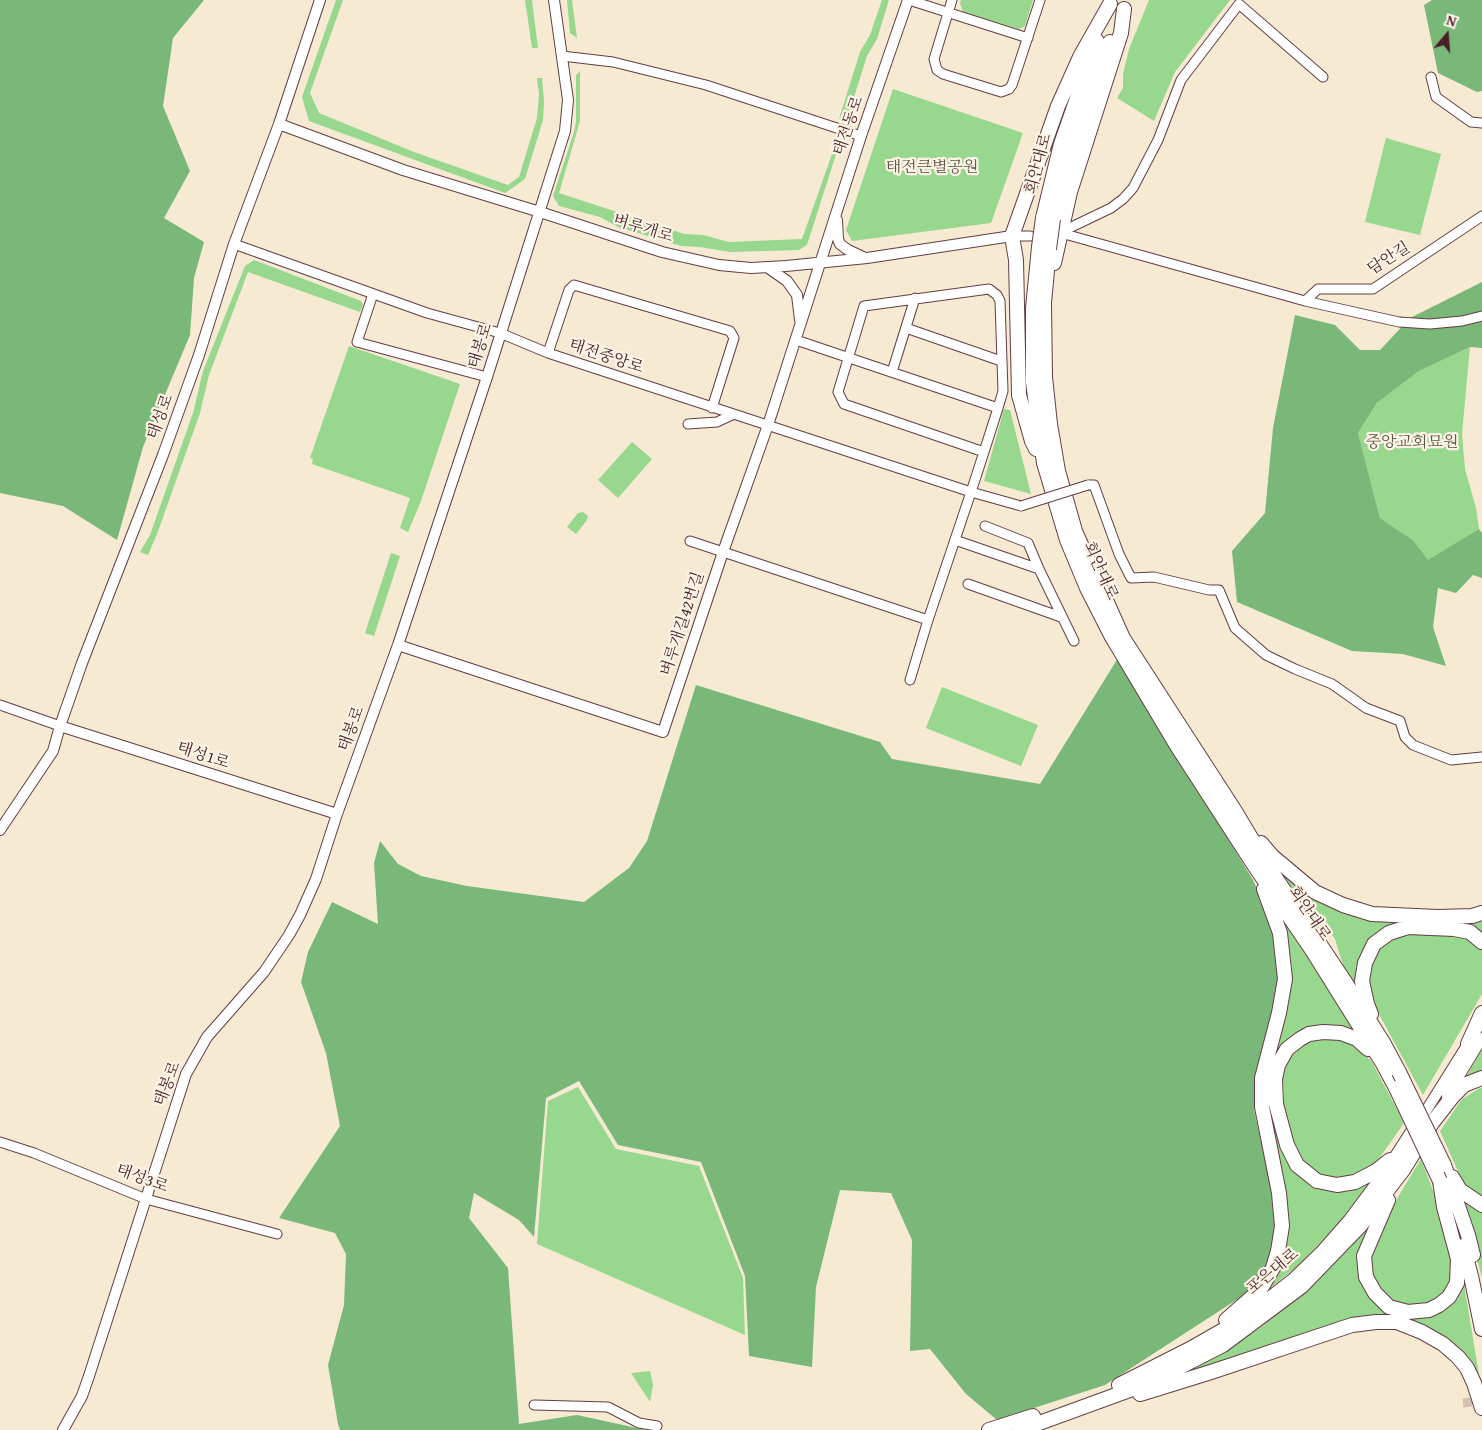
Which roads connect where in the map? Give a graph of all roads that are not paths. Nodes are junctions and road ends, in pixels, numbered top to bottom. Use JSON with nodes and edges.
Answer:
{"nodes":[{"id":1,"x":320,"y":0,"type":"edge"},
{"id":2,"x":554,"y":0,"type":"edge"},
{"id":3,"x":908,"y":0,"type":"edge"},
{"id":4,"x":952,"y":0,"type":"edge"},
{"id":5,"x":1040,"y":0,"type":"edge"},
{"id":6,"x":1111,"y":2,"type":"edge"},
{"id":7,"x":1126,"y":5,"type":"edge"},
{"id":8,"x":948,"y":13,"type":"junction"},
{"id":9,"x":1028,"y":38,"type":"junction"},
{"id":10,"x":562,"y":56,"type":"junction"},
{"id":11,"x":1431,"y":77,"type":"dead end"},
{"id":12,"x":1323,"y":78,"type":"dead end"},
{"id":13,"x":278,"y":124,"type":"junction"},
{"id":14,"x":1482,"y":124,"type":"edge"},
{"id":15,"x":861,"y":136,"type":"junction"},
{"id":16,"x":837,"y":210,"type":"junction"},
{"id":17,"x":540,"y":212,"type":"junction"},
{"id":18,"x":1482,"y":216,"type":"edge"},
{"id":19,"x":1048,"y":218,"type":"junction"},
{"id":20,"x":1058,"y":234,"type":"junction"},
{"id":21,"x":1012,"y":236,"type":"junction"},
{"id":22,"x":1030,"y":236,"type":"dead end"},
{"id":23,"x":234,"y":244,"type":"junction"},
{"id":24,"x":1044,"y":248,"type":"junction"},
{"id":25,"x":867,"y":258,"type":"junction"},
{"id":26,"x":821,"y":262,"type":"junction"},
{"id":27,"x":767,"y":268,"type":"junction"},
{"id":28,"x":373,"y":294,"type":"junction"},
{"id":29,"x":915,"y":298,"type":"junction"},
{"id":30,"x":1305,"y":301,"type":"junction"},
{"id":31,"x":1482,"y":316,"type":"edge"},
{"id":32,"x":800,"y":328,"type":"junction"},
{"id":33,"x":906,"y":328,"type":"junction"},
{"id":34,"x":500,"y":333,"type":"junction"},
{"id":35,"x":796,"y":340,"type":"junction"},
{"id":36,"x":548,"y":353,"type":"junction"},
{"id":37,"x":849,"y":358,"type":"junction"},
{"id":38,"x":1001,"y":361,"type":"junction"},
{"id":39,"x":892,"y":372,"type":"junction"},
{"id":40,"x":487,"y":377,"type":"junction"},
{"id":41,"x":712,"y":408,"type":"junction"},
{"id":42,"x":998,"y":408,"type":"junction"},
{"id":43,"x":732,"y":414,"type":"junction"},
{"id":44,"x":688,"y":424,"type":"dead end"},
{"id":45,"x":768,"y":425,"type":"junction"},
{"id":46,"x":984,"y":452,"type":"junction"},
{"id":47,"x":1044,"y":463,"type":"junction"},
{"id":48,"x":1058,"y":471,"type":"junction"},
{"id":49,"x":971,"y":492,"type":"junction"},
{"id":50,"x":985,"y":526,"type":"dead end"},
{"id":51,"x":955,"y":540,"type":"junction"},
{"id":52,"x":690,"y":541,"type":"dead end"},
{"id":53,"x":723,"y":552,"type":"junction"},
{"id":54,"x":1039,"y":569,"type":"junction"},
{"id":55,"x":968,"y":584,"type":"dead end"},
{"id":56,"x":1061,"y":617,"type":"junction"},
{"id":57,"x":928,"y":620,"type":"junction"},
{"id":58,"x":1074,"y":642,"type":"dead end"},
{"id":59,"x":398,"y":646,"type":"junction"},
{"id":60,"x":910,"y":680,"type":"dead end"},
{"id":61,"x":0,"y":705,"type":"edge"},
{"id":62,"x":60,"y":726,"type":"junction"},
{"id":63,"x":1482,"y":757,"type":"edge"},
{"id":64,"x":337,"y":814,"type":"junction"},
{"id":65,"x":1242,"y":822,"type":"junction"},
{"id":66,"x":0,"y":830,"type":"edge"},
{"id":67,"x":1254,"y":865,"type":"junction"},
{"id":68,"x":1482,"y":913,"type":"edge"},
{"id":69,"x":1482,"y":942,"type":"edge"},
{"id":70,"x":1482,"y":1012,"type":"edge"},
{"id":71,"x":1482,"y":1021,"type":"edge"},
{"id":72,"x":1482,"y":1038,"type":"edge"},
{"id":73,"x":1384,"y":1044,"type":"junction"},
{"id":74,"x":1468,"y":1044,"type":"junction"},
{"id":75,"x":1382,"y":1062,"type":"junction"},
{"id":76,"x":1482,"y":1078,"type":"edge"},
{"id":77,"x":1428,"y":1118,"type":"junction"},
{"id":78,"x":0,"y":1142,"type":"edge"},
{"id":79,"x":1398,"y":1154,"type":"junction"},
{"id":80,"x":1444,"y":1165,"type":"junction"},
{"id":81,"x":1403,"y":1170,"type":"junction"},
{"id":82,"x":1440,"y":1181,"type":"junction"},
{"id":83,"x":146,"y":1199,"type":"junction"},
{"id":84,"x":1482,"y":1205,"type":"edge"},
{"id":85,"x":277,"y":1234,"type":"dead end"},
{"id":86,"x":1482,"y":1296,"type":"edge"},
{"id":87,"x":1482,"y":1330,"type":"edge"},
{"id":88,"x":1190,"y":1349,"type":"junction"},
{"id":89,"x":534,"y":1406,"type":"dead end"},
{"id":90,"x":1084,"y":1407,"type":"junction"},
{"id":91,"x":1482,"y":1408,"type":"edge"},
{"id":92,"x":657,"y":1426,"type":"dead end"},
{"id":93,"x":63,"y":1430,"type":"edge"},
{"id":94,"x":989,"y":1430,"type":"edge"},
{"id":95,"x":1020,"y":1430,"type":"edge"}],
"edges":[{"from":1,"to":13,"type":"street","name":"태성로"},
{"from":2,"to":10,"type":"street","name":"태봉로"},
{"from":3,"to":8,"type":"street"},
{"from":3,"to":15,"type":"street","name":"태전동로"},
{"from":4,"to":8,"type":"street"},
{"from":5,"to":9,"type":"street"},
{"from":6,"to":19,"type":"highway","name":"회안대로"},
{"from":6,"to":21,"type":"highway"},
{"from":7,"to":19,"type":"highway","name":"회안대로"},
{"from":7,"to":20,"type":"highway"},
{"from":8,"to":9,"type":"street"},
{"from":8,"to":9,"type":"street"},
{"from":10,"to":15,"type":"street"},
{"from":10,"to":17,"type":"street","name":"태봉로"},
{"from":11,"to":14,"type":"street"},
{"from":12,"to":20,"type":"street"},
{"from":13,"to":17,"type":"street","name":"벼루개로"},
{"from":13,"to":23,"type":"street","name":"태성로"},
{"from":15,"to":16,"type":"street","name":"태전동로"},
{"from":16,"to":25,"type":"street"},
{"from":16,"to":26,"type":"street","name":"태전동로"},
{"from":17,"to":27,"type":"street","name":"벼루개로"},
{"from":17,"to":34,"type":"street","name":"태봉로"},
{"from":18,"to":30,"type":"street","name":"담안길"},
{"from":19,"to":24,"type":"highway","bridge":true},
{"from":20,"to":30,"type":"street"},
{"from":20,"to":48,"type":"highway"},
{"from":21,"to":22,"type":"street"},
{"from":21,"to":25,"type":"street","name":"벼루개로"},
{"from":21,"to":47,"type":"highway"},
{"from":23,"to":28,"type":"street","name":"태전중앙로"},
{"from":23,"to":62,"type":"street","name":"태성로"},
{"from":24,"to":47,"type":"highway","name":"회안대로"},
{"from":24,"to":48,"type":"highway","name":"회안대로"},
{"from":25,"to":26,"type":"street","name":"벼루개로"},
{"from":26,"to":27,"type":"street","name":"벼루개로"},
{"from":26,"to":32,"type":"street","name":"벼루개길42번길"},
{"from":27,"to":32,"type":"street"},
{"from":28,"to":34,"type":"street","name":"태전중앙로"},
{"from":28,"to":40,"type":"street"},
{"from":29,"to":33,"type":"street"},
{"from":29,"to":37,"type":"street"},
{"from":29,"to":38,"type":"street"},
{"from":30,"to":31,"type":"street"},
{"from":32,"to":35,"type":"street","name":"벼루개길42번길"},
{"from":33,"to":38,"type":"street"},
{"from":33,"to":39,"type":"street"},
{"from":34,"to":36,"type":"street","name":"태전중앙로"},
{"from":34,"to":40,"type":"street","name":"태봉로"},
{"from":35,"to":37,"type":"street"},
{"from":35,"to":45,"type":"street","name":"벼루개길42번길"},
{"from":36,"to":41,"type":"street","name":"태전중앙로"},
{"from":36,"to":41,"type":"street"},
{"from":37,"to":39,"type":"street"},
{"from":37,"to":46,"type":"street"},
{"from":38,"to":42,"type":"street"},
{"from":39,"to":42,"type":"street"},
{"from":40,"to":59,"type":"street","name":"태봉로"},
{"from":41,"to":43,"type":"street","name":"태전중앙로"},
{"from":42,"to":46,"type":"street"},
{"from":43,"to":44,"type":"street"},
{"from":43,"to":45,"type":"street","name":"태전중앙로"},
{"from":45,"to":49,"type":"street","name":"태전중앙로"},
{"from":45,"to":53,"type":"street","name":"벼루개길42번길"},
{"from":46,"to":49,"type":"street"},
{"from":47,"to":67,"type":"highway","name":"회안대로"},
{"from":48,"to":65,"type":"highway","name":"회안대로"},
{"from":49,"to":51,"type":"street"},
{"from":49,"to":63,"type":"street","name":"태전중앙로","bridge":true},
{"from":50,"to":54,"type":"street"},
{"from":51,"to":54,"type":"street"},
{"from":51,"to":57,"type":"street"},
{"from":52,"to":53,"type":"street"},
{"from":53,"to":57,"type":"street"},
{"from":53,"to":59,"type":"street","name":"벼루개길42번길"},
{"from":54,"to":56,"type":"street"},
{"from":55,"to":56,"type":"street"},
{"from":56,"to":58,"type":"street"},
{"from":57,"to":60,"type":"street"},
{"from":59,"to":64,"type":"street","name":"태봉로"},
{"from":61,"to":62,"type":"street"},
{"from":62,"to":64,"type":"street","name":"태성1로"},
{"from":62,"to":66,"type":"street","name":"태성로"},
{"from":64,"to":83,"type":"street","name":"태봉로"},
{"from":65,"to":68,"type":"highway"},
{"from":65,"to":73,"type":"highway","name":"회안대로"},
{"from":67,"to":75,"type":"highway","name":"회안대로"},
{"from":67,"to":88,"type":"highway"},
{"from":69,"to":73,"type":"highway"},
{"from":70,"to":74,"type":"highway"},
{"from":71,"to":74,"type":"street","name":"포은대로"},
{"from":72,"to":77,"type":"street","name":"포은대로"},
{"from":73,"to":80,"type":"highway","name":"회안대로","bridge":true},
{"from":74,"to":77,"type":"street","name":"포은대로"},
{"from":75,"to":79,"type":"highway"},
{"from":75,"to":82,"type":"highway","name":"회안대로","bridge":true},
{"from":76,"to":77,"type":"highway"},
{"from":77,"to":79,"type":"highway","name":"포은대로"},
{"from":77,"to":81,"type":"highway","name":"포은대로"},
{"from":78,"to":83,"type":"street","name":"태성3로"},
{"from":79,"to":88,"type":"highway","name":"포은대로"},
{"from":80,"to":84,"type":"highway"},
{"from":80,"to":86,"type":"highway"},
{"from":81,"to":82,"type":"highway"},
{"from":81,"to":90,"type":"highway","name":"포은대로"},
{"from":82,"to":87,"type":"highway"},
{"from":83,"to":85,"type":"street","name":"태성3로"},
{"from":83,"to":93,"type":"street","name":"태봉로"},
{"from":88,"to":94,"type":"highway","name":"포은대로"},
{"from":89,"to":92,"type":"street"},
{"from":90,"to":91,"type":"highway"},
{"from":90,"to":95,"type":"highway","name":"포은대로"}]}
